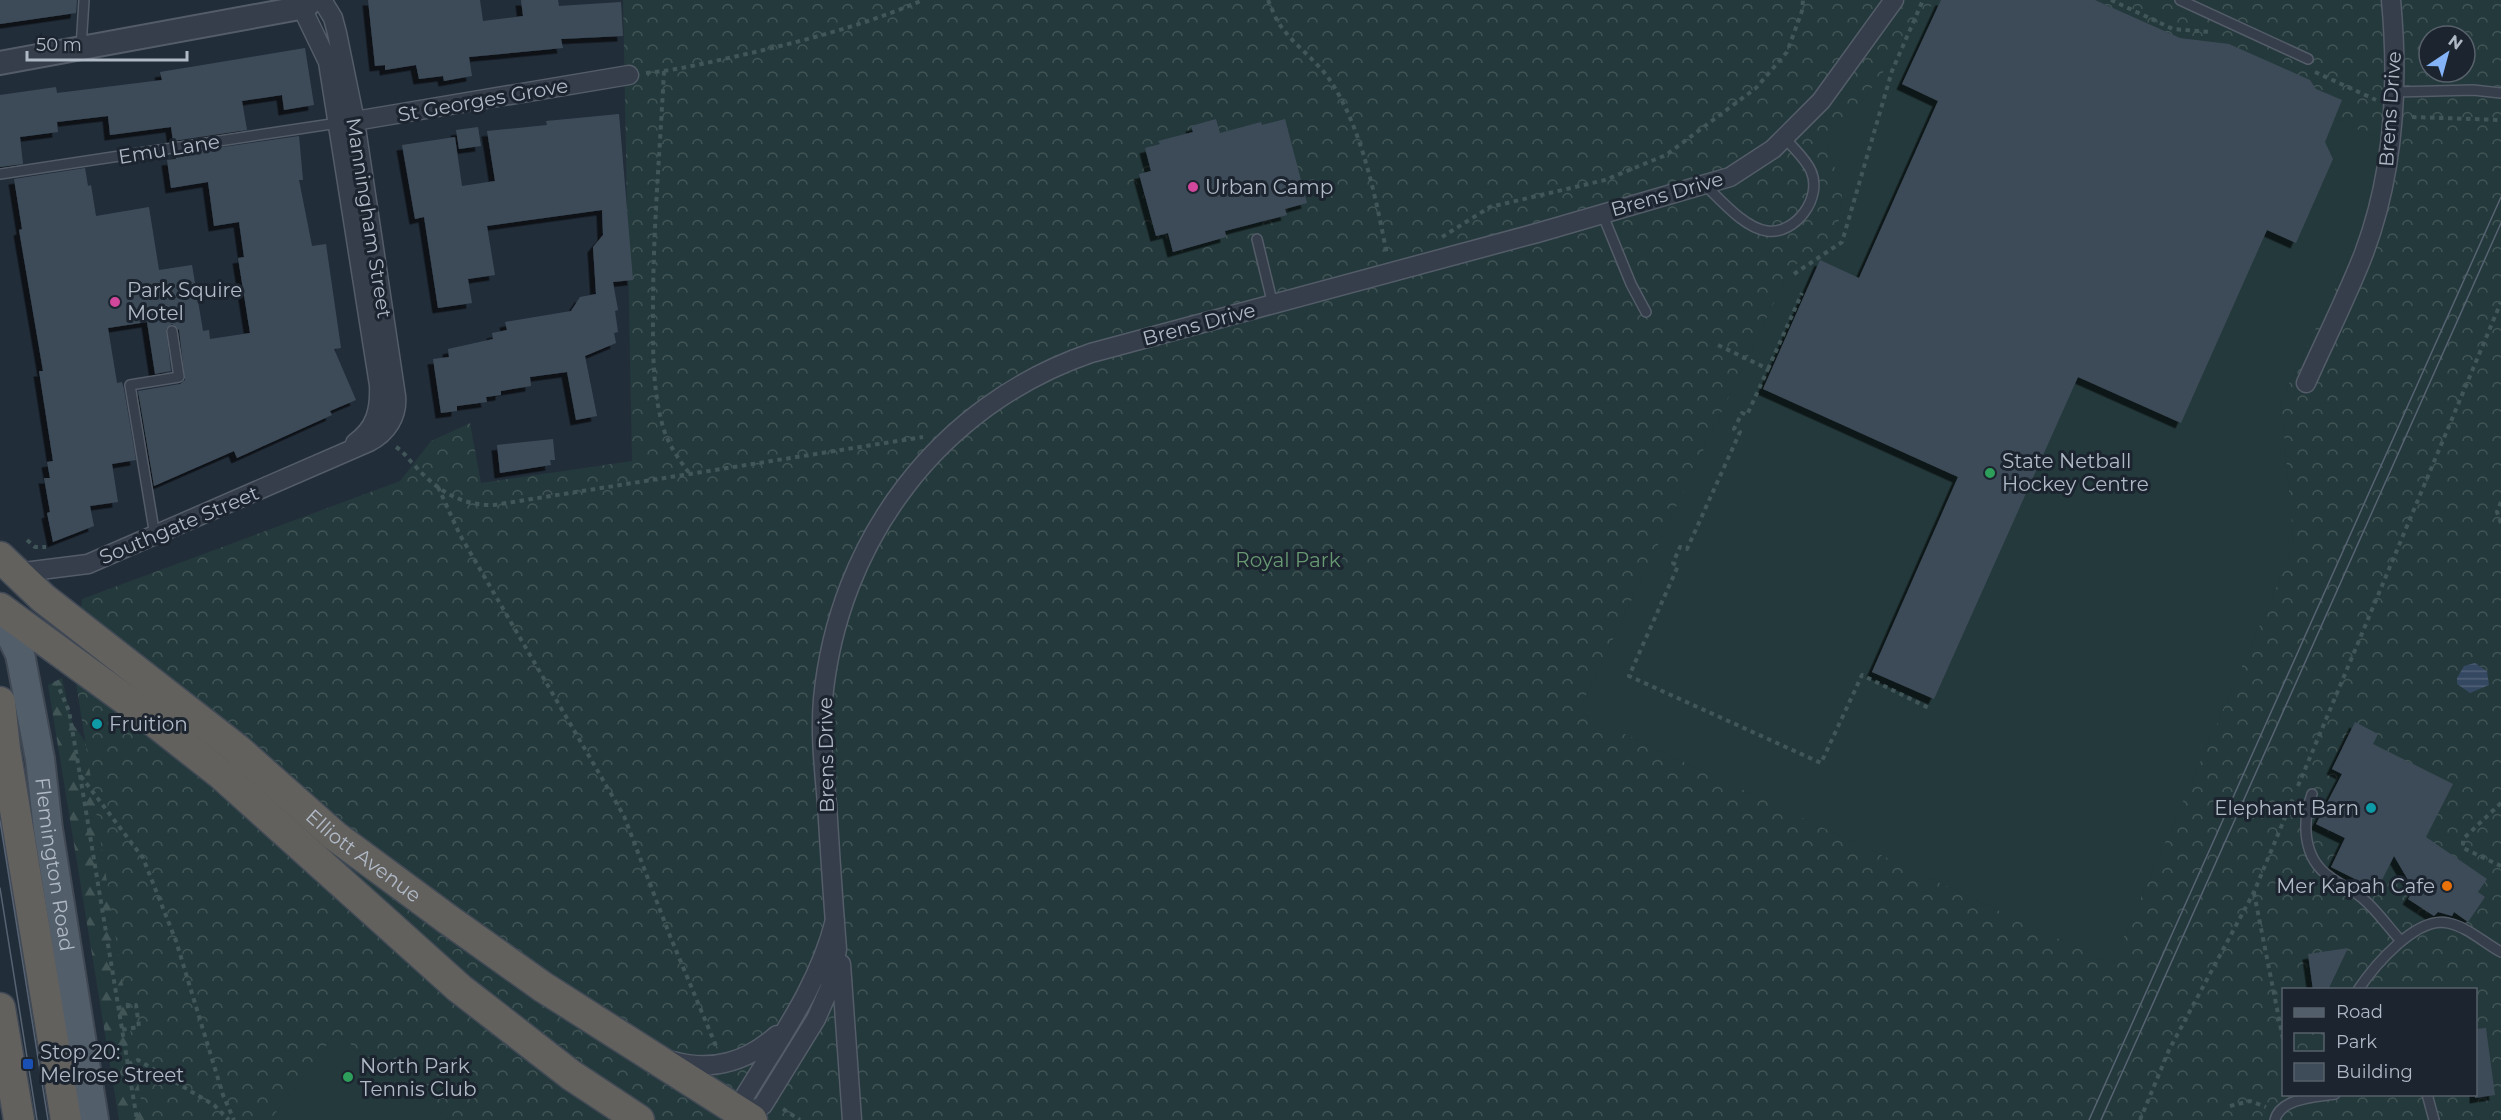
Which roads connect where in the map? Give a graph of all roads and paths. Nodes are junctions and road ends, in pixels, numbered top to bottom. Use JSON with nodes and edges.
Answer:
{"nodes":[{"id":1,"x":84,"y":0,"type":"edge"},
{"id":2,"x":923,"y":0,"type":"edge"},
{"id":3,"x":1268,"y":0,"type":"edge"},
{"id":4,"x":1803,"y":0,"type":"edge"},
{"id":5,"x":1894,"y":0,"type":"edge"},
{"id":6,"x":1923,"y":0,"type":"edge"},
{"id":7,"x":2180,"y":0,"type":"edge"},
{"id":8,"x":2391,"y":0,"type":"edge"},
{"id":9,"x":312,"y":3,"type":"edge"},
{"id":10,"x":80,"y":50,"type":"junction"},
{"id":11,"x":2308,"y":59,"type":"dead end"},
{"id":12,"x":0,"y":63,"type":"edge"},
{"id":13,"x":664,"y":71,"type":"junction"},
{"id":14,"x":629,"y":75,"type":"joint"},
{"id":15,"x":2394,"y":92,"type":"junction"},
{"id":16,"x":2501,"y":93,"type":"edge"},
{"id":17,"x":346,"y":122,"type":"junction"},
{"id":18,"x":1785,"y":138,"type":"junction"},
{"id":19,"x":0,"y":174,"type":"edge"},
{"id":20,"x":1704,"y":184,"type":"junction"},
{"id":21,"x":1602,"y":213,"type":"junction"},
{"id":22,"x":1257,"y":239,"type":"dead end"},
{"id":23,"x":1436,"y":240,"type":"dead end"},
{"id":24,"x":1398,"y":255,"type":"dead end"},
{"id":25,"x":1794,"y":274,"type":"dead end"},
{"id":26,"x":1802,"y":293,"type":"dead end"},
{"id":27,"x":2501,"y":302,"type":"edge"},
{"id":28,"x":1273,"y":304,"type":"junction"},
{"id":29,"x":1646,"y":312,"type":"dead end"},
{"id":30,"x":172,"y":331,"type":"dead end"},
{"id":31,"x":1718,"y":345,"type":"dead end"},
{"id":32,"x":1768,"y":369,"type":"junction"},
{"id":33,"x":2306,"y":382,"type":"dead end"},
{"id":34,"x":375,"y":431,"type":"junction"},
{"id":35,"x":929,"y":435,"type":"dead end"},
{"id":36,"x":690,"y":474,"type":"junction"},
{"id":37,"x":438,"y":487,"type":"junction"},
{"id":38,"x":2501,"y":502,"type":"edge"},
{"id":39,"x":2501,"y":523,"type":"edge"},
{"id":40,"x":154,"y":536,"type":"junction"},
{"id":41,"x":27,"y":540,"type":"dead end"},
{"id":42,"x":46,"y":547,"type":"dead end"},
{"id":43,"x":8,"y":565,"type":"edge"},
{"id":44,"x":0,"y":608,"type":"edge"},
{"id":45,"x":0,"y":614,"type":"edge"},
{"id":46,"x":52,"y":672,"type":"dead end"},
{"id":47,"x":0,"y":702,"type":"edge"},
{"id":48,"x":1931,"y":709,"type":"dead end"},
{"id":49,"x":80,"y":775,"type":"junction"},
{"id":50,"x":2312,"y":794,"type":"dead end"},
{"id":51,"x":2501,"y":803,"type":"edge"},
{"id":52,"x":2501,"y":866,"type":"edge"},
{"id":53,"x":2253,"y":892,"type":"junction"},
{"id":54,"x":835,"y":925,"type":"junction"},
{"id":55,"x":2401,"y":941,"type":"junction"},
{"id":56,"x":2501,"y":952,"type":"edge"},
{"id":57,"x":2360,"y":988,"type":"edge"},
{"id":58,"x":0,"y":1008,"type":"edge"},
{"id":59,"x":117,"y":1008,"type":"junction"},
{"id":60,"x":597,"y":1021,"type":"junction"},
{"id":61,"x":788,"y":1025,"type":"junction"},
{"id":62,"x":121,"y":1030,"type":"junction"},
{"id":63,"x":2282,"y":1039,"type":"edge"},
{"id":64,"x":720,"y":1054,"type":"dead end"},
{"id":65,"x":128,"y":1064,"type":"junction"},
{"id":66,"x":2330,"y":1096,"type":"edge"},
{"id":67,"x":2427,"y":1096,"type":"edge"},
{"id":68,"x":2230,"y":1106,"type":"dead end"},
{"id":69,"x":2275,"y":1118,"type":"edge"},
{"id":70,"x":746,"y":1119,"type":"edge"},
{"id":71,"x":19,"y":1120,"type":"edge"},
{"id":72,"x":66,"y":1120,"type":"edge"},
{"id":73,"x":94,"y":1120,"type":"edge"},
{"id":74,"x":137,"y":1120,"type":"edge"},
{"id":75,"x":229,"y":1120,"type":"edge"},
{"id":76,"x":234,"y":1120,"type":"edge"},
{"id":77,"x":639,"y":1120,"type":"edge"},
{"id":78,"x":852,"y":1120,"type":"edge"},
{"id":79,"x":2140,"y":1120,"type":"edge"},
{"id":80,"x":2434,"y":1120,"type":"edge"}],
"edges":[{"from":1,"to":10,"type":"lane"},
{"from":2,"to":13,"type":"path"},
{"from":3,"to":24,"type":"path"},
{"from":4,"to":23,"type":"path"},
{"from":5,"to":18,"type":"street","name":"Brens Drive"},
{"from":6,"to":25,"type":"path"},
{"from":7,"to":11,"type":"lane"},
{"from":8,"to":15,"type":"street","name":"Brens Drive"},
{"from":9,"to":10,"type":"street"},
{"from":9,"to":17,"type":"street","name":"Manningham Street"},
{"from":10,"to":12,"type":"street"},
{"from":13,"to":14,"type":"path"},
{"from":13,"to":36,"type":"path"},
{"from":14,"to":17,"type":"street","name":"St Georges Grove"},
{"from":15,"to":16,"type":"lane"},
{"from":15,"to":33,"type":"street","name":"Brens Drive"},
{"from":17,"to":19,"type":"lane","name":"Emu Lane"},
{"from":17,"to":34,"type":"street","name":"Manningham Street"},
{"from":18,"to":20,"type":"street","name":"Brens Drive"},
{"from":18,"to":20,"type":"lane"},
{"from":20,"to":21,"type":"street","name":"Brens Drive"},
{"from":21,"to":28,"type":"street","name":"Brens Drive"},
{"from":21,"to":29,"type":"lane"},
{"from":22,"to":28,"type":"lane"},
{"from":26,"to":32,"type":"path"},
{"from":27,"to":53,"type":"path"},
{"from":28,"to":54,"type":"street","name":"Brens Drive"},
{"from":30,"to":40,"type":"lane"},
{"from":31,"to":32,"type":"path"},
{"from":32,"to":48,"type":"path"},
{"from":34,"to":37,"type":"path"},
{"from":34,"to":40,"type":"street","name":"Southgate Street"},
{"from":35,"to":36,"type":"path"},
{"from":36,"to":37,"type":"path"},
{"from":37,"to":64,"type":"path"},
{"from":38,"to":39,"type":"path"},
{"from":40,"to":43,"type":"street","name":"Southgate Street"},
{"from":41,"to":42,"type":"path"},
{"from":43,"to":60,"type":"highway","name":"Elliott Avenue"},
{"from":44,"to":77,"type":"highway","name":"Elliott Avenue"},
{"from":45,"to":73,"type":"main road","name":"Flemington Road"},
{"from":46,"to":49,"type":"path"},
{"from":47,"to":72,"type":"highway","name":"Flemington Road"},
{"from":49,"to":59,"type":"path"},
{"from":49,"to":76,"type":"path"},
{"from":50,"to":55,"type":"lane"},
{"from":51,"to":52,"type":"path"},
{"from":53,"to":63,"type":"path"},
{"from":53,"to":79,"type":"path"},
{"from":54,"to":61,"type":"street","name":"Brens Drive"},
{"from":54,"to":70,"type":"street","name":"Brens Drive"},
{"from":54,"to":78,"type":"street"},
{"from":55,"to":56,"type":"lane"},
{"from":55,"to":57,"type":"lane"},
{"from":58,"to":71,"type":"highway"},
{"from":59,"to":62,"type":"path"},
{"from":59,"to":62,"type":"path"},
{"from":60,"to":61,"type":"street"},
{"from":60,"to":70,"type":"highway","name":"Elliott Avenue"},
{"from":61,"to":70,"type":"street","name":"Brens Drive"},
{"from":62,"to":65,"type":"path"},
{"from":65,"to":74,"type":"path"},
{"from":65,"to":75,"type":"path"},
{"from":66,"to":69,"type":"lane"},
{"from":67,"to":80,"type":"lane"},
{"from":68,"to":69,"type":"path"}]}
